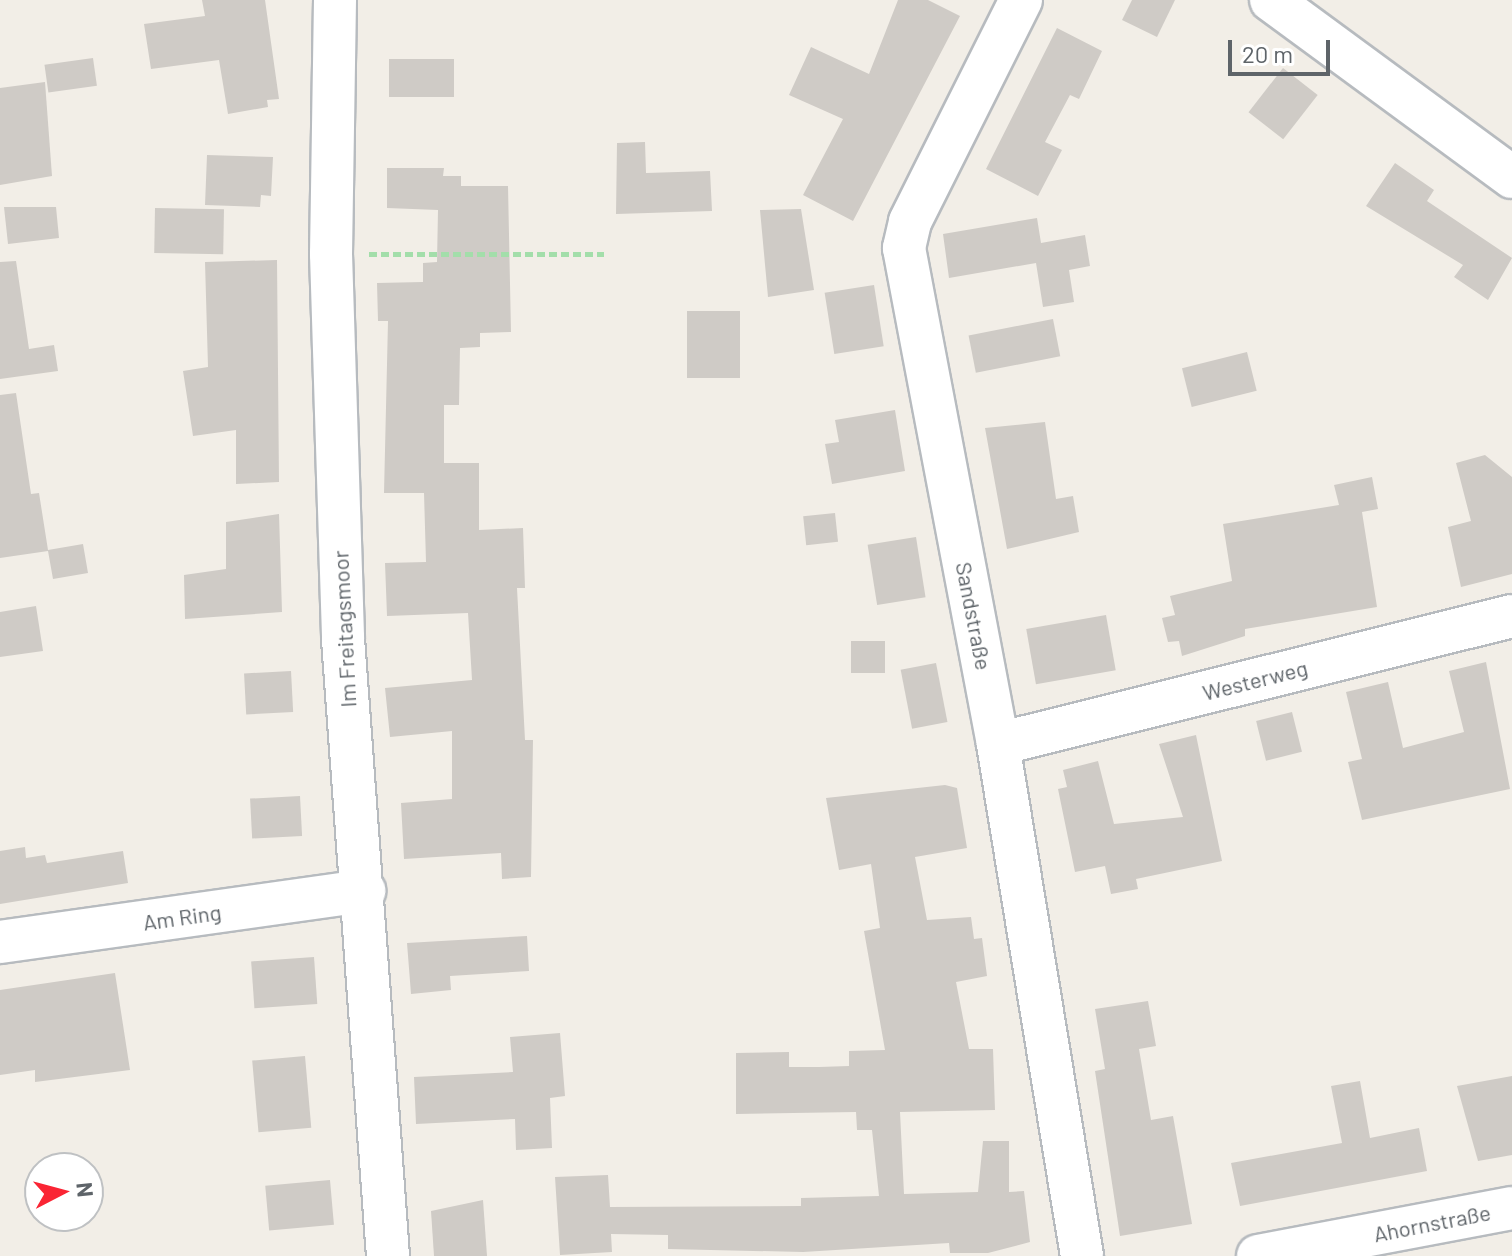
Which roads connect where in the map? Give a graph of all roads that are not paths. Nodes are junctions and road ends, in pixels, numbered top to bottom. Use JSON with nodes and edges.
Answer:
{"nodes":[{"id":1,"x":335,"y":0,"type":"edge"},
{"id":2,"x":1021,"y":0,"type":"edge"},
{"id":3,"x":1271,"y":0,"type":"edge"},
{"id":4,"x":1512,"y":177,"type":"edge"},
{"id":5,"x":1512,"y":616,"type":"edge"},
{"id":6,"x":998,"y":744,"type":"junction"},
{"id":7,"x":364,"y":891,"type":"junction"},
{"id":8,"x":0,"y":942,"type":"edge"},
{"id":9,"x":1512,"y":1208,"type":"edge"},
{"id":10,"x":388,"y":1256,"type":"edge"},
{"id":11,"x":1082,"y":1256,"type":"edge"},
{"id":12,"x":1258,"y":1256,"type":"edge"}],
"edges":[{"from":1,"to":7,"type":"street","name":"Im Freitagsmoor"},
{"from":2,"to":6,"type":"street","name":"Sandstraße"},
{"from":3,"to":4,"type":"street"},
{"from":5,"to":6,"type":"street","name":"Westerweg"},
{"from":6,"to":11,"type":"street","name":"Sandstraße"},
{"from":7,"to":8,"type":"street","name":"Am Ring"},
{"from":7,"to":10,"type":"street","name":"Im Freitagsmoor"},
{"from":9,"to":12,"type":"street","name":"Ahornstraße"}]}
